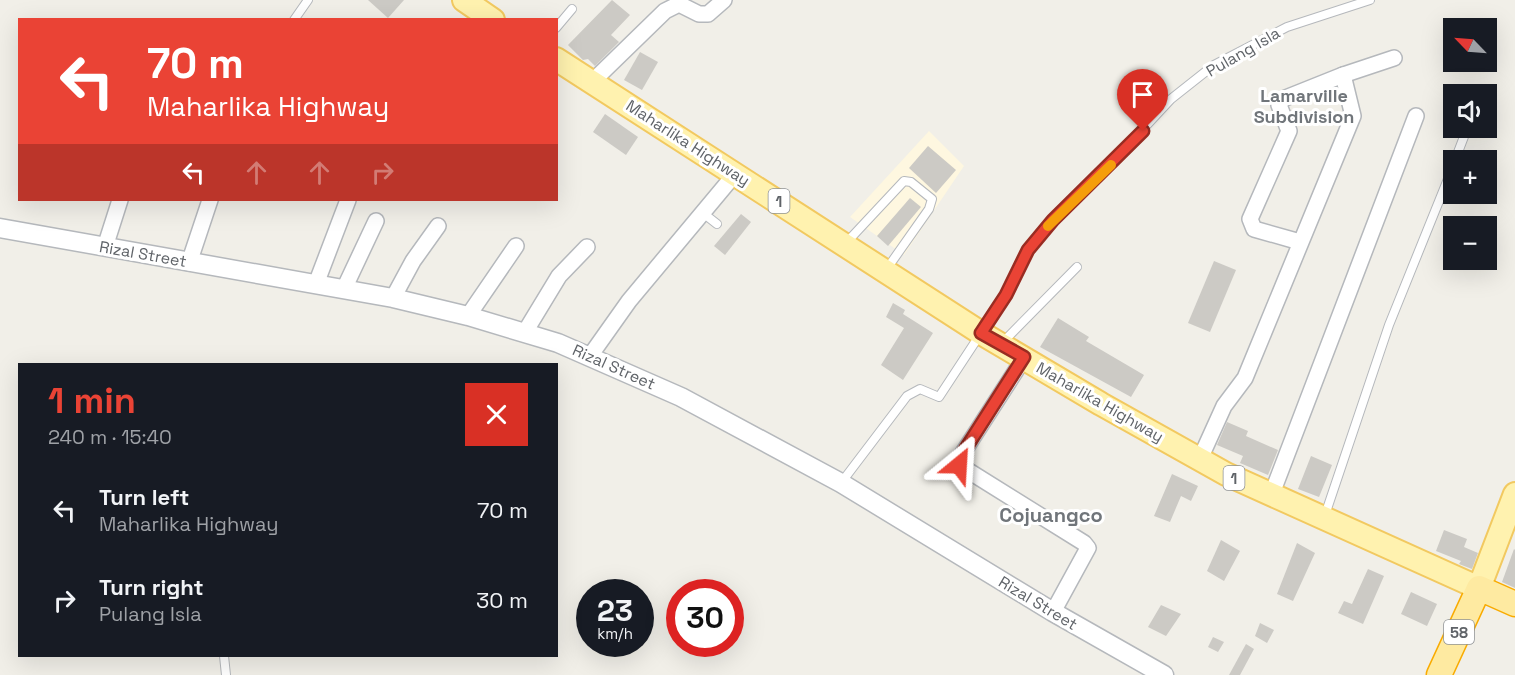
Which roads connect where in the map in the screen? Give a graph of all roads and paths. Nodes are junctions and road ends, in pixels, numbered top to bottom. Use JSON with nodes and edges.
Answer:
{"nodes":[{"id":1,"x":308,"y":0,"type":"edge"},
{"id":2,"x":464,"y":0,"type":"edge"},
{"id":3,"x":724,"y":0,"type":"edge"},
{"id":4,"x":1370,"y":0,"type":"edge"},
{"id":5,"x":572,"y":9,"type":"dead end"},
{"id":6,"x":295,"y":18,"type":"edge"},
{"id":7,"x":490,"y":18,"type":"edge"},
{"id":8,"x":558,"y":26,"type":"edge"},
{"id":9,"x":1395,"y":58,"type":"dead end"},
{"id":10,"x":558,"y":60,"type":"edge"},
{"id":11,"x":1343,"y":75,"type":"junction"},
{"id":12,"x":593,"y":81,"type":"junction"},
{"id":13,"x":1416,"y":116,"type":"dead end"},
{"id":14,"x":735,"y":174,"type":"junction"},
{"id":15,"x":1443,"y":190,"type":"edge"},
{"id":16,"x":120,"y":201,"type":"edge"},
{"id":17,"x":210,"y":201,"type":"edge"},
{"id":18,"x":348,"y":201,"type":"edge"},
{"id":19,"x":703,"y":213,"type":"junction"},
{"id":20,"x":376,"y":221,"type":"dead end"},
{"id":21,"x":717,"y":224,"type":"dead end"},
{"id":22,"x":438,"y":226,"type":"dead end"},
{"id":23,"x":0,"y":228,"type":"edge"},
{"id":24,"x":1300,"y":242,"type":"junction"},
{"id":25,"x":845,"y":244,"type":"junction"},
{"id":26,"x":516,"y":246,"type":"dead end"},
{"id":27,"x":587,"y":247,"type":"dead end"},
{"id":28,"x":105,"y":248,"type":"junction"},
{"id":29,"x":189,"y":263,"type":"junction"},
{"id":30,"x":1077,"y":267,"type":"dead end"},
{"id":31,"x":885,"y":271,"type":"junction"},
{"id":32,"x":316,"y":284,"type":"junction"},
{"id":33,"x":344,"y":290,"type":"junction"},
{"id":34,"x":393,"y":298,"type":"junction"},
{"id":35,"x":468,"y":316,"type":"junction"},
{"id":36,"x":525,"y":332,"type":"junction"},
{"id":37,"x":991,"y":339,"type":"junction"},
{"id":38,"x":590,"y":356,"type":"junction"},
{"id":39,"x":1024,"y":357,"type":"junction"},
{"id":40,"x":1200,"y":459,"type":"junction"},
{"id":41,"x":841,"y":483,"type":"junction"},
{"id":42,"x":1515,"y":494,"type":"edge"},
{"id":43,"x":1271,"y":496,"type":"junction"},
{"id":44,"x":1324,"y":519,"type":"junction"},
{"id":45,"x":1479,"y":588,"type":"junction"},
{"id":46,"x":1515,"y":604,"type":"edge"},
{"id":47,"x":1053,"y":612,"type":"junction"},
{"id":48,"x":224,"y":657,"type":"edge"},
{"id":49,"x":226,"y":675,"type":"edge"},
{"id":50,"x":1164,"y":675,"type":"edge"},
{"id":51,"x":1439,"y":675,"type":"edge"}],
"edges":[{"from":1,"to":6,"type":"lane"},
{"from":2,"to":7,"type":"main road"},
{"from":3,"to":12,"type":"street"},
{"from":4,"to":37,"type":"lane","name":"Pulang Isla"},
{"from":5,"to":8,"type":"lane"},
{"from":9,"to":11,"type":"street"},
{"from":10,"to":12,"type":"main road","name":"Maharlika Highway","number":"1"},
{"from":11,"to":24,"type":"street"},
{"from":11,"to":24,"type":"street"},
{"from":12,"to":14,"type":"main road","name":"Maharlika Highway","number":"1"},
{"from":13,"to":43,"type":"street"},
{"from":14,"to":19,"type":"street"},
{"from":14,"to":25,"type":"main road","name":"Maharlika Highway","number":"1"},
{"from":15,"to":44,"type":"lane"},
{"from":16,"to":28,"type":"street"},
{"from":17,"to":29,"type":"street"},
{"from":18,"to":32,"type":"street"},
{"from":19,"to":21,"type":"lane"},
{"from":19,"to":38,"type":"street"},
{"from":20,"to":33,"type":"street"},
{"from":22,"to":34,"type":"street"},
{"from":23,"to":28,"type":"street","name":"Rizal Street"},
{"from":24,"to":40,"type":"street"},
{"from":25,"to":31,"type":"main road","name":"Maharlika Highway","number":"1"},
{"from":25,"to":31,"type":"lane"},
{"from":26,"to":35,"type":"street"},
{"from":27,"to":36,"type":"street"},
{"from":28,"to":29,"type":"street","name":"Rizal Street"},
{"from":29,"to":32,"type":"street","name":"Rizal Street"},
{"from":30,"to":37,"type":"lane"},
{"from":31,"to":37,"type":"main road","name":"Maharlika Highway","number":"1"},
{"from":32,"to":33,"type":"street","name":"Rizal Street"},
{"from":33,"to":34,"type":"street","name":"Rizal Street"},
{"from":34,"to":35,"type":"street","name":"Rizal Street"},
{"from":35,"to":36,"type":"street","name":"Rizal Street"},
{"from":36,"to":38,"type":"street","name":"Rizal Street"},
{"from":37,"to":39,"type":"main road","name":"Maharlika Highway","number":"1"},
{"from":37,"to":41,"type":"lane"},
{"from":38,"to":41,"type":"street","name":"Rizal Street"},
{"from":39,"to":40,"type":"main road","name":"Maharlika Highway","number":"1"},
{"from":39,"to":47,"type":"street"},
{"from":40,"to":43,"type":"main road","name":"Maharlika Highway","number":"1"},
{"from":41,"to":47,"type":"street","name":"Rizal Street"},
{"from":42,"to":45,"type":"main road"},
{"from":43,"to":44,"type":"main road","name":"Maharlika Highway","number":"1"},
{"from":44,"to":45,"type":"main road","name":"Maharlika Highway","number":"1"},
{"from":45,"to":46,"type":"highway","name":"Maharlika Highway","number":"1"},
{"from":45,"to":51,"type":"highway","number":"58"},
{"from":47,"to":50,"type":"street","name":"Rizal Street"},
{"from":48,"to":49,"type":"lane"}]}
